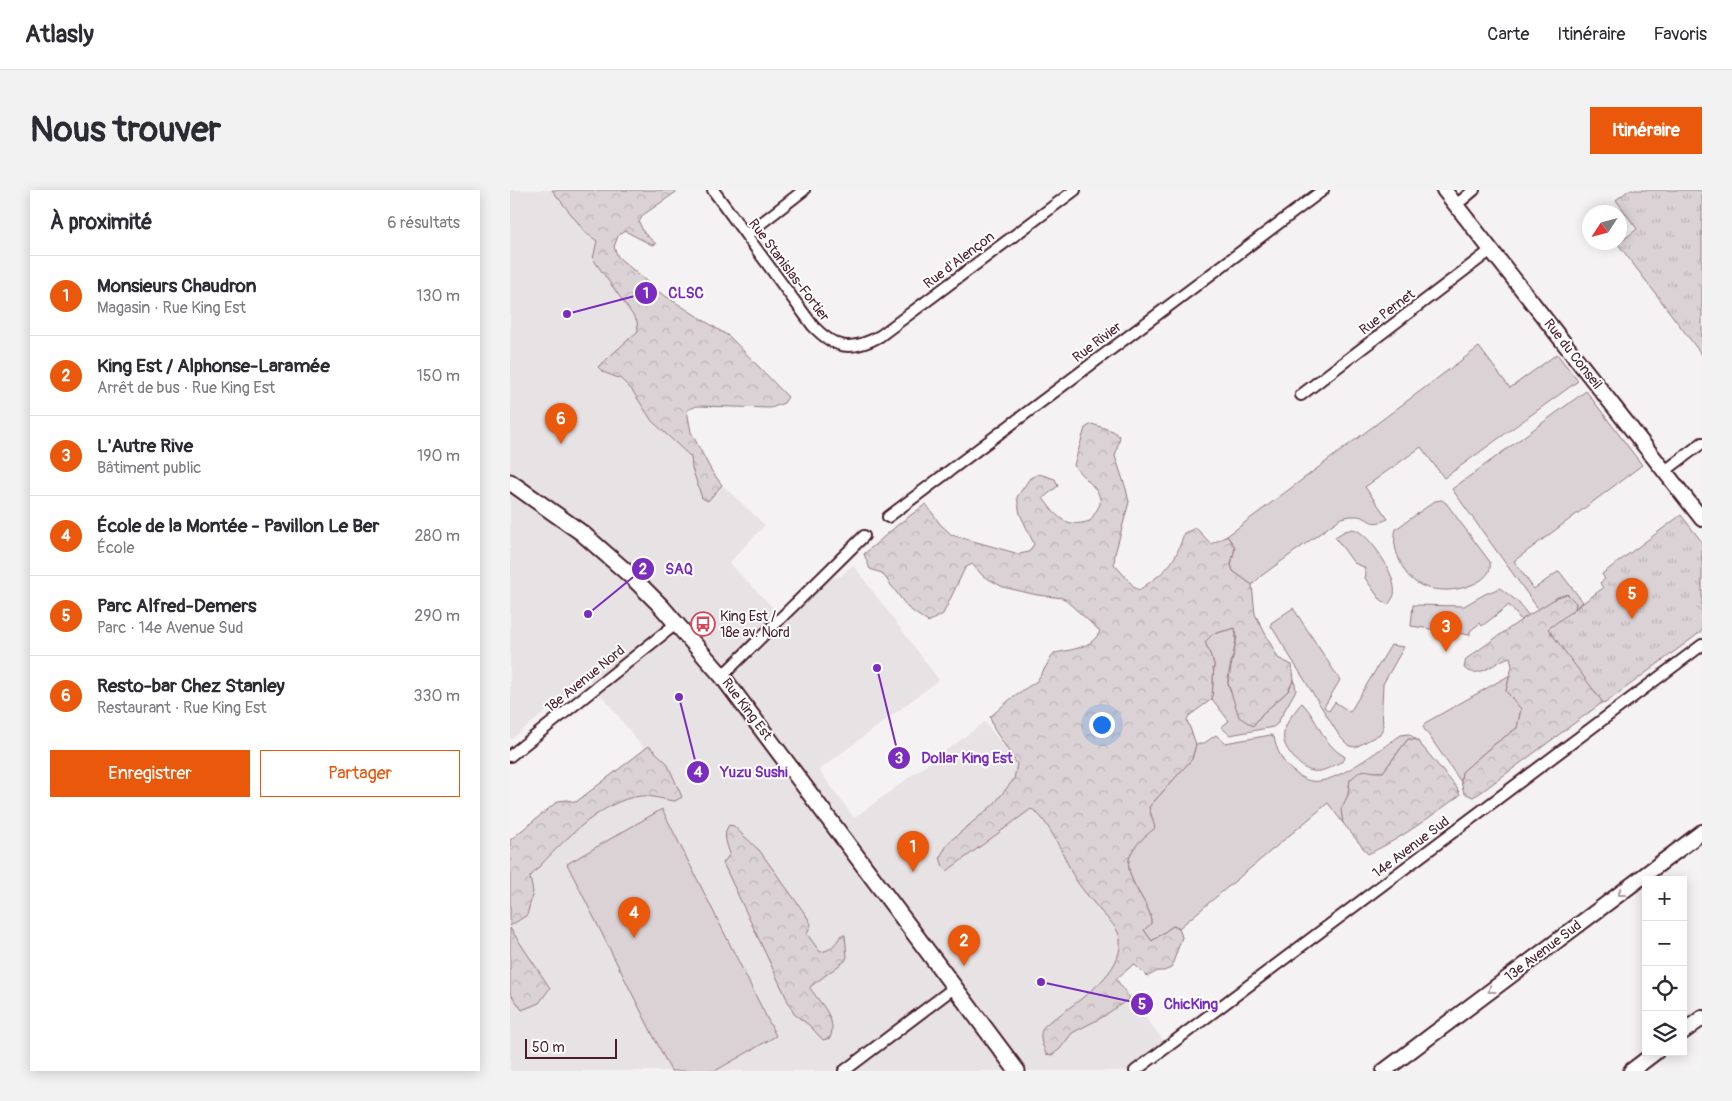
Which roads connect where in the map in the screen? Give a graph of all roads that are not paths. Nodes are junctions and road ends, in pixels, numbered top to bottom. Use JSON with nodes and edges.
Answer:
{"nodes":[{"id":1,"x":713,"y":190,"type":"edge"},
{"id":2,"x":804,"y":190,"type":"edge"},
{"id":3,"x":1075,"y":190,"type":"edge"},
{"id":4,"x":1324,"y":190,"type":"edge"},
{"id":5,"x":1444,"y":190,"type":"edge"},
{"id":6,"x":1474,"y":190,"type":"edge"},
{"id":7,"x":1456,"y":205,"type":"junction"},
{"id":8,"x":746,"y":235,"type":"junction"},
{"id":9,"x":1491,"y":250,"type":"junction"},
{"id":10,"x":857,"y":347,"type":"joint"},
{"id":11,"x":1301,"y":395,"type":"dead end"},
{"id":12,"x":1702,"y":444,"type":"edge"},
{"id":13,"x":1665,"y":471,"type":"junction"},
{"id":14,"x":510,"y":482,"type":"edge"},
{"id":15,"x":888,"y":517,"type":"dead end"},
{"id":16,"x":1702,"y":519,"type":"edge"},
{"id":17,"x":864,"y":536,"type":"dead end"},
{"id":18,"x":677,"y":623,"type":"junction"},
{"id":19,"x":1702,"y":644,"type":"edge"},
{"id":20,"x":722,"y":676,"type":"junction"},
{"id":21,"x":510,"y":756,"type":"edge"},
{"id":22,"x":1702,"y":832,"type":"edge"},
{"id":23,"x":954,"y":987,"type":"junction"},
{"id":24,"x":1702,"y":1018,"type":"edge"},
{"id":25,"x":1687,"y":1029,"type":"edge"},
{"id":26,"x":1651,"y":1056,"type":"edge"},
{"id":27,"x":844,"y":1071,"type":"edge"},
{"id":28,"x":1017,"y":1071,"type":"edge"},
{"id":29,"x":1136,"y":1071,"type":"edge"},
{"id":30,"x":1384,"y":1071,"type":"edge"},
{"id":31,"x":1632,"y":1071,"type":"edge"}],
"edges":[{"from":1,"to":8,"type":"street","name":"Rue Stanislas-Fortier"},
{"from":2,"to":8,"type":"street"},
{"from":3,"to":10,"type":"street","name":"Rue d'Alençon"},
{"from":4,"to":15,"type":"street","name":"Rue Rivier"},
{"from":5,"to":7,"type":"main road","name":"Rue du Conseil"},
{"from":6,"to":7,"type":"street"},
{"from":7,"to":9,"type":"main road","name":"Rue du Conseil"},
{"from":8,"to":10,"type":"street","name":"Rue Stanislas-Fortier"},
{"from":9,"to":11,"type":"street","name":"Rue Pernet"},
{"from":9,"to":13,"type":"main road","name":"Rue du Conseil"},
{"from":12,"to":13,"type":"street"},
{"from":13,"to":16,"type":"main road","name":"Rue du Conseil"},
{"from":14,"to":18,"type":"main road","name":"Rue King Est"},
{"from":17,"to":20,"type":"street"},
{"from":18,"to":20,"type":"main road","name":"Rue King Est"},
{"from":18,"to":21,"type":"street","name":"18e Avenue Nord"},
{"from":19,"to":29,"type":"street","name":"14e Avenue Sud"},
{"from":20,"to":23,"type":"main road","name":"Rue King Est"},
{"from":22,"to":30,"type":"main road","name":"13e Avenue Sud","one_way":true},
{"from":23,"to":27,"type":"street"},
{"from":23,"to":28,"type":"main road","name":"Rue King Est"},
{"from":24,"to":25,"type":"main road"},
{"from":26,"to":31,"type":"main road"}]}
